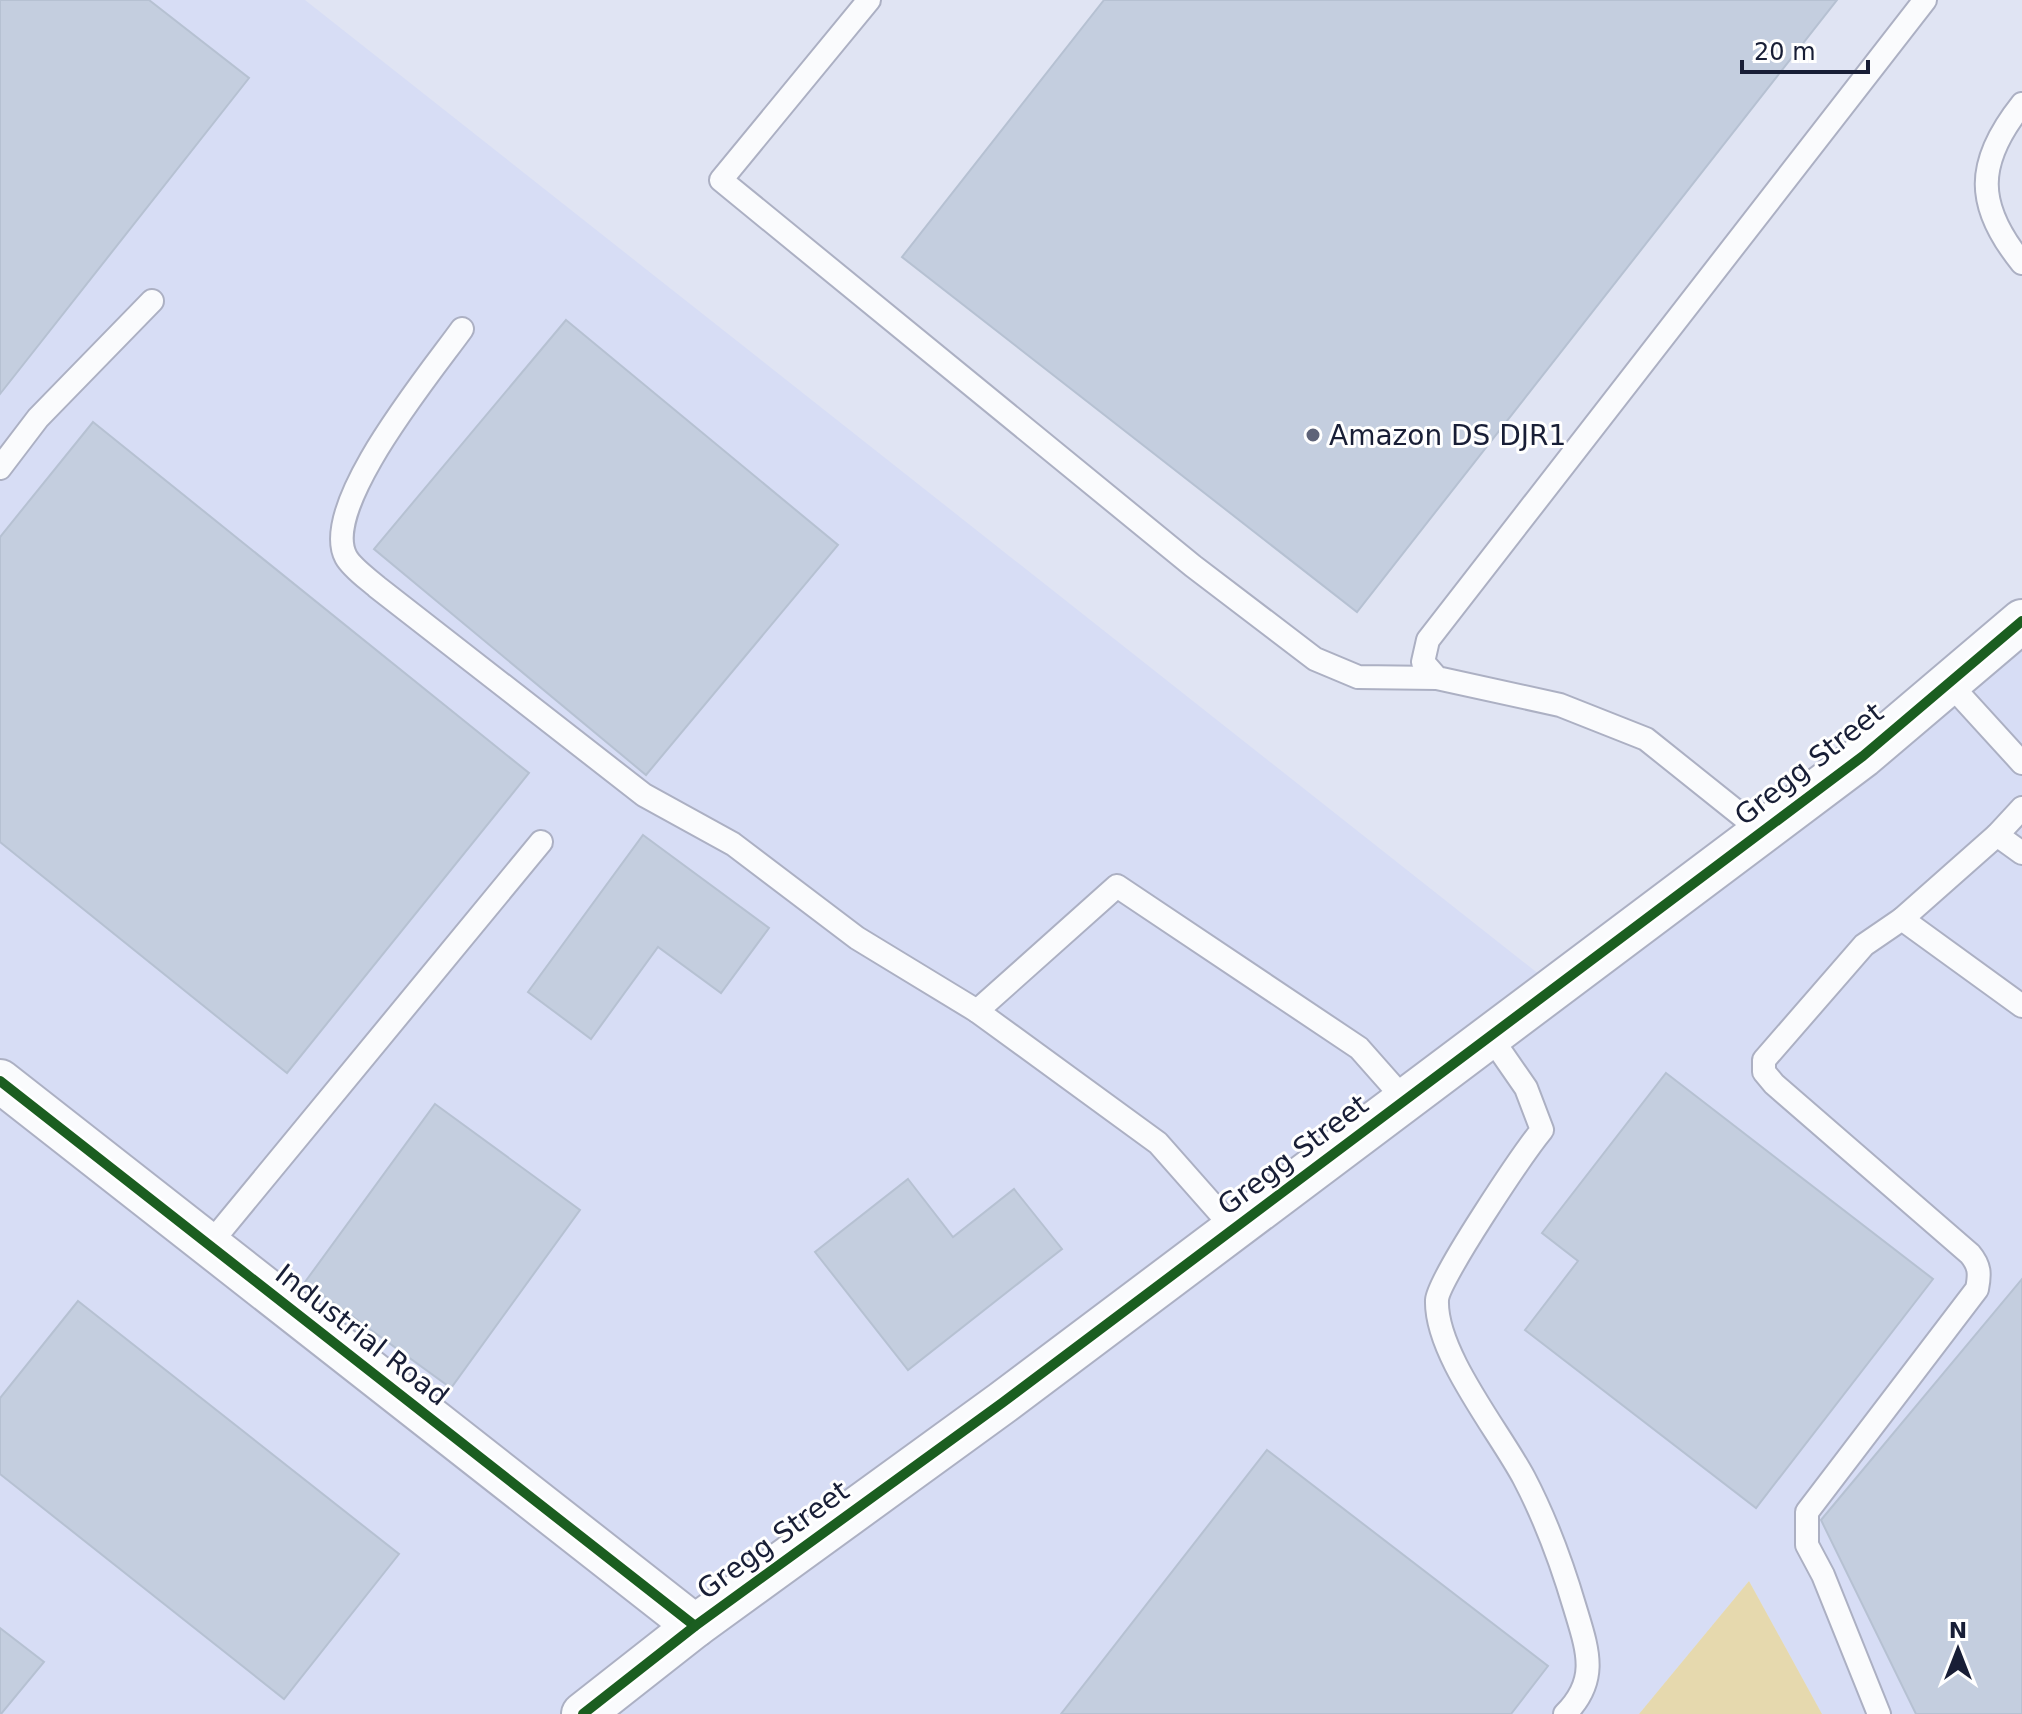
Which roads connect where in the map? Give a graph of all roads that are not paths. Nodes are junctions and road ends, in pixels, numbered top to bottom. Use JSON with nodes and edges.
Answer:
{"nodes":[{"id":1,"x":869,"y":0,"type":"edge"},
{"id":2,"x":1925,"y":0,"type":"edge"},
{"id":3,"x":2022,"y":104,"type":"edge"},
{"id":4,"x":2022,"y":263,"type":"edge"},
{"id":5,"x":152,"y":301,"type":"dead end"},
{"id":6,"x":462,"y":329,"type":"dead end"},
{"id":7,"x":0,"y":468,"type":"edge"},
{"id":8,"x":2022,"y":621,"type":"edge"},
{"id":9,"x":1437,"y":678,"type":"junction"},
{"id":10,"x":1949,"y":683,"type":"junction"},
{"id":11,"x":2022,"y":763,"type":"edge"},
{"id":12,"x":2022,"y":808,"type":"edge"},
{"id":13,"x":1761,"y":831,"type":"junction"},
{"id":14,"x":1997,"y":835,"type":"junction"},
{"id":15,"x":541,"y":842,"type":"dead end"},
{"id":16,"x":2022,"y":853,"type":"edge"},
{"id":17,"x":1902,"y":919,"type":"junction"},
{"id":18,"x":2022,"y":1006,"type":"edge"},
{"id":19,"x":977,"y":1011,"type":"junction"},
{"id":20,"x":1490,"y":1036,"type":"junction"},
{"id":21,"x":0,"y":1081,"type":"edge"},
{"id":22,"x":1405,"y":1100,"type":"junction"},
{"id":23,"x":1234,"y":1229,"type":"junction"},
{"id":24,"x":209,"y":1245,"type":"junction"},
{"id":25,"x":695,"y":1626,"type":"junction"},
{"id":26,"x":583,"y":1714,"type":"edge"},
{"id":27,"x":1565,"y":1714,"type":"edge"},
{"id":28,"x":1879,"y":1714,"type":"edge"}],
"edges":[{"from":1,"to":9,"type":"lane"},
{"from":2,"to":9,"type":"lane"},
{"from":3,"to":4,"type":"lane"},
{"from":5,"to":7,"type":"lane"},
{"from":6,"to":19,"type":"lane"},
{"from":8,"to":10,"type":"street","name":"Gregg Street"},
{"from":9,"to":13,"type":"lane"},
{"from":10,"to":11,"type":"lane"},
{"from":10,"to":13,"type":"street","name":"Gregg Street"},
{"from":12,"to":14,"type":"lane"},
{"from":13,"to":20,"type":"street","name":"Gregg Street"},
{"from":14,"to":16,"type":"lane"},
{"from":14,"to":17,"type":"lane"},
{"from":15,"to":24,"type":"lane"},
{"from":17,"to":18,"type":"lane"},
{"from":17,"to":28,"type":"lane"},
{"from":19,"to":22,"type":"lane"},
{"from":19,"to":23,"type":"lane"},
{"from":20,"to":22,"type":"street","name":"Gregg Street"},
{"from":20,"to":27,"type":"lane"},
{"from":21,"to":24,"type":"street","name":"Industrial Road"},
{"from":22,"to":23,"type":"street","name":"Gregg Street"},
{"from":23,"to":25,"type":"street","name":"Gregg Street"},
{"from":24,"to":25,"type":"street","name":"Industrial Road"},
{"from":25,"to":26,"type":"street","name":"Gregg Street"}]}
